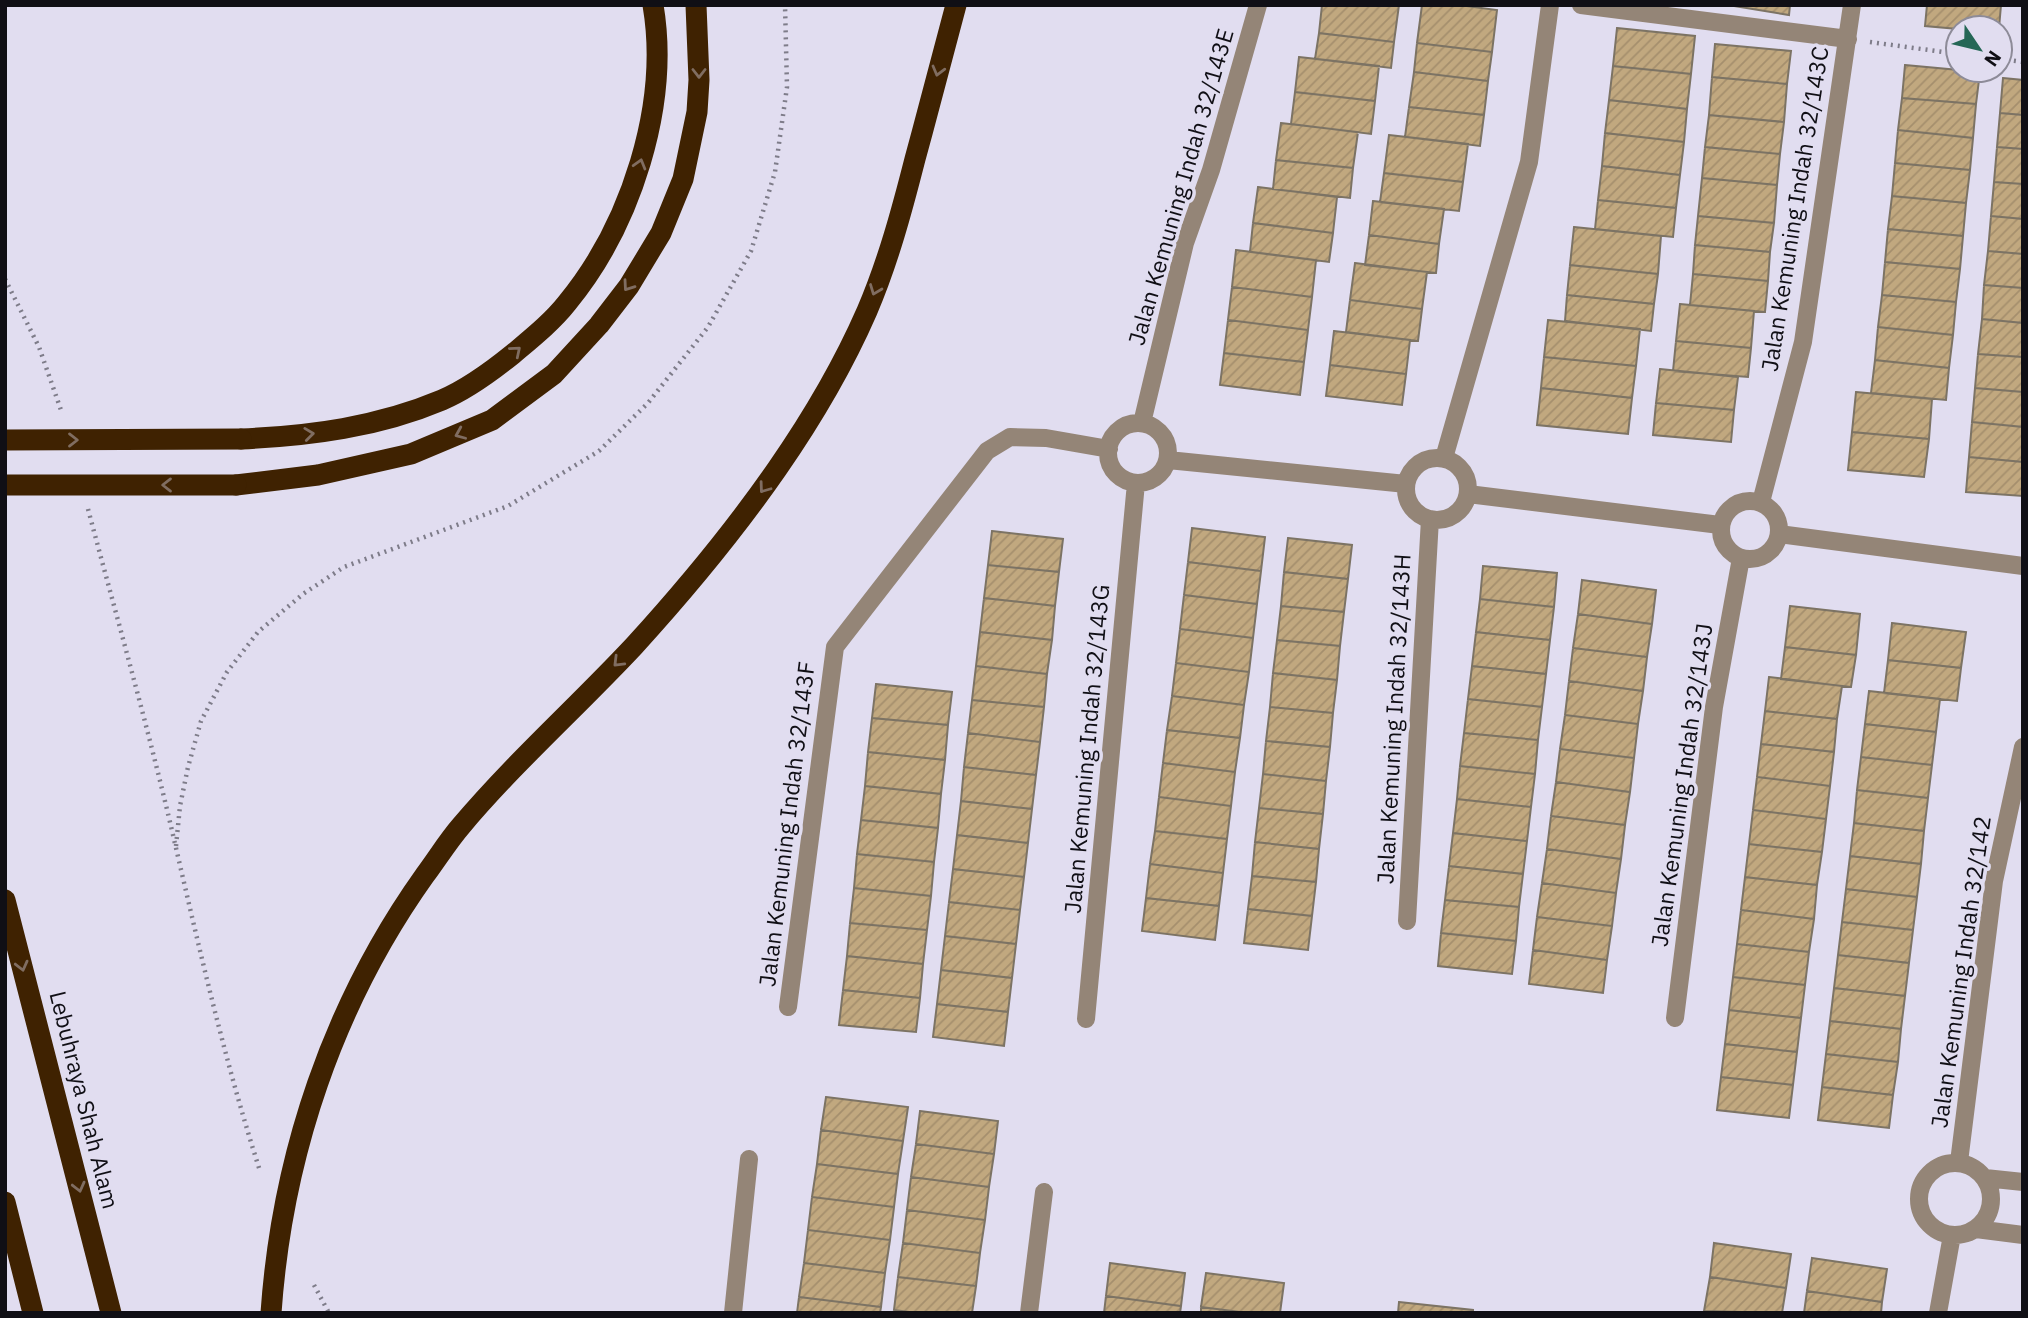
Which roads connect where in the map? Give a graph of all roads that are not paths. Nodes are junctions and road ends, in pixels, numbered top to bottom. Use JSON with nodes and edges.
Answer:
{"nodes":[{"id":1,"x":653,"y":5,"type":"edge"},
{"id":2,"x":696,"y":5,"type":"edge"},
{"id":3,"x":956,"y":5,"type":"edge"},
{"id":4,"x":1258,"y":5,"type":"edge"},
{"id":5,"x":1550,"y":5,"type":"edge"},
{"id":6,"x":1581,"y":5,"type":"edge"},
{"id":7,"x":1852,"y":5,"type":"edge"},
{"id":8,"x":1848,"y":39,"type":"junction"},
{"id":9,"x":1142,"y":423,"type":"junction"},
{"id":10,"x":5,"y":440,"type":"edge"},
{"id":11,"x":1109,"y":449,"type":"junction"},
{"id":12,"x":1444,"y":458,"type":"junction"},
{"id":13,"x":1168,"y":460,"type":"junction"},
{"id":14,"x":1136,"y":483,"type":"junction"},
{"id":15,"x":1406,"y":484,"type":"junction"},
{"id":16,"x":5,"y":485,"type":"edge"},
{"id":17,"x":1468,"y":494,"type":"junction"},
{"id":18,"x":1761,"y":502,"type":"junction"},
{"id":19,"x":1430,"y":519,"type":"junction"},
{"id":20,"x":1720,"y":525,"type":"junction"},
{"id":21,"x":1779,"y":534,"type":"junction"},
{"id":22,"x":1741,"y":558,"type":"junction"},
{"id":23,"x":2023,"y":566,"type":"edge"},
{"id":24,"x":2023,"y":747,"type":"edge"},
{"id":25,"x":5,"y":900,"type":"edge"},
{"id":26,"x":1407,"y":921,"type":"dead end"},
{"id":27,"x":788,"y":1007,"type":"dead end"},
{"id":28,"x":1675,"y":1018,"type":"dead end"},
{"id":29,"x":1086,"y":1019,"type":"dead end"},
{"id":30,"x":749,"y":1159,"type":"dead end"},
{"id":31,"x":1959,"y":1162,"type":"junction"},
{"id":32,"x":1985,"y":1178,"type":"junction"},
{"id":33,"x":2023,"y":1182,"type":"edge"},
{"id":34,"x":1044,"y":1192,"type":"dead end"},
{"id":35,"x":5,"y":1202,"type":"edge"},
{"id":36,"x":1976,"y":1229,"type":"junction"},
{"id":37,"x":1952,"y":1235,"type":"junction"},
{"id":38,"x":2023,"y":1235,"type":"edge"},
{"id":39,"x":33,"y":1313,"type":"edge"},
{"id":40,"x":111,"y":1313,"type":"edge"},
{"id":41,"x":271,"y":1313,"type":"edge"},
{"id":42,"x":733,"y":1313,"type":"edge"},
{"id":43,"x":1029,"y":1313,"type":"edge"},
{"id":44,"x":1938,"y":1313,"type":"edge"}],
"edges":[{"from":10,"to":1,"type":"highway","one_way":true,"bridge":true},
{"from":2,"to":16,"type":"highway","one_way":true,"bridge":true},
{"from":3,"to":41,"type":"highway","one_way":true},
{"from":4,"to":9,"type":"street","name":"Jalan Kemuning Indah 32/143E"},
{"from":5,"to":12,"type":"street"},
{"from":6,"to":8,"type":"street"},
{"from":7,"to":8,"type":"street","name":"Jalan Kemuning Indah 32/143C"},
{"from":8,"to":18,"type":"street","name":"Jalan Kemuning Indah 32/143C"},
{"from":9,"to":11,"type":"street"},
{"from":9,"to":13,"type":"street"},
{"from":11,"to":14,"type":"street"},
{"from":11,"to":27,"type":"street","name":"Jalan Kemuning Indah 32/143F"},
{"from":12,"to":15,"type":"street"},
{"from":12,"to":17,"type":"street"},
{"from":13,"to":14,"type":"street"},
{"from":13,"to":15,"type":"street"},
{"from":14,"to":29,"type":"street","name":"Jalan Kemuning Indah 32/143G"},
{"from":15,"to":19,"type":"street"},
{"from":17,"to":19,"type":"street"},
{"from":17,"to":20,"type":"street"},
{"from":18,"to":20,"type":"street"},
{"from":18,"to":21,"type":"street"},
{"from":19,"to":26,"type":"street","name":"Jalan Kemuning Indah 32/143H"},
{"from":20,"to":22,"type":"street"},
{"from":21,"to":22,"type":"street"},
{"from":21,"to":23,"type":"street"},
{"from":22,"to":28,"type":"street","name":"Jalan Kemuning Indah 32/143J"},
{"from":24,"to":31,"type":"street","name":"Jalan Kemuning Indah 32/142"},
{"from":25,"to":40,"type":"highway","name":"Lebuhraya Shah Alam","one_way":true},
{"from":30,"to":42,"type":"street"},
{"from":31,"to":32,"type":"street"},
{"from":31,"to":37,"type":"street"},
{"from":32,"to":33,"type":"street"},
{"from":32,"to":36,"type":"street"},
{"from":34,"to":43,"type":"street"},
{"from":35,"to":39,"type":"highway"},
{"from":36,"to":37,"type":"street"},
{"from":36,"to":38,"type":"street"},
{"from":37,"to":44,"type":"street"}]}
